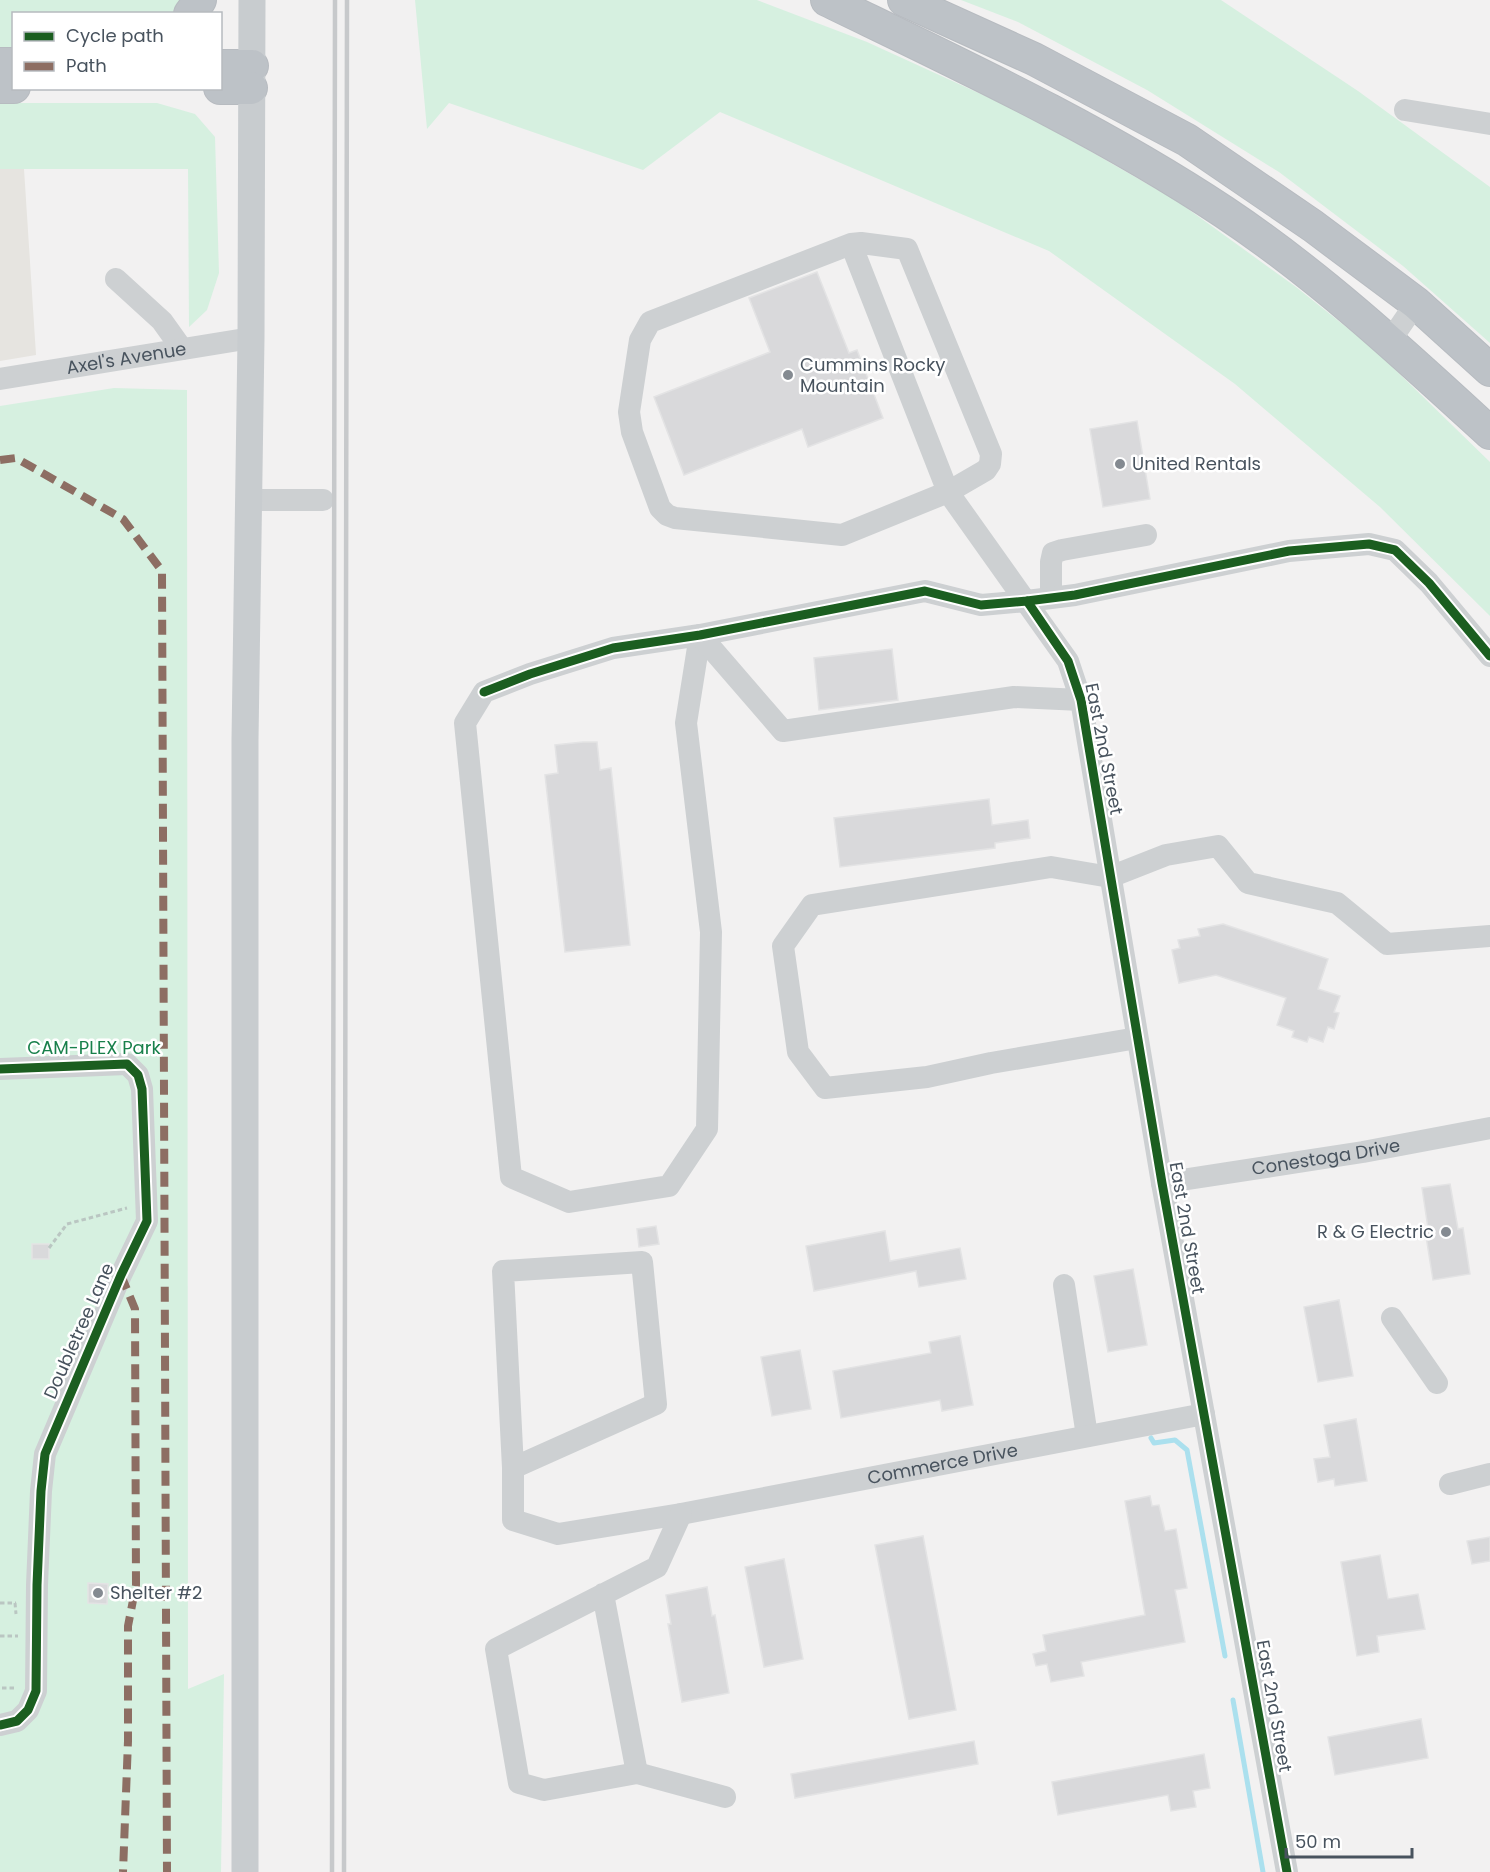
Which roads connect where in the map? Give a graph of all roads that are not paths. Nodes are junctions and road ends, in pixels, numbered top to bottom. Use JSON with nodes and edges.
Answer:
{"nodes":[{"id":1,"x":252,"y":0,"type":"edge"},
{"id":2,"x":828,"y":0,"type":"edge"},
{"id":3,"x":904,"y":0,"type":"edge"},
{"id":4,"x":222,"y":67,"type":"edge"},
{"id":5,"x":252,"y":77,"type":"junction"},
{"id":6,"x":222,"y":87,"type":"edge"},
{"id":7,"x":1405,"y":110,"type":"dead end"},
{"id":8,"x":1490,"y":124,"type":"edge"},
{"id":9,"x":851,"y":244,"type":"junction"},
{"id":10,"x":116,"y":279,"type":"dead end"},
{"id":11,"x":1416,"y":303,"type":"junction"},
{"id":12,"x":250,"y":338,"type":"junction"},
{"id":13,"x":1390,"y":341,"type":"junction"},
{"id":14,"x":182,"y":349,"type":"junction"},
{"id":15,"x":1490,"y":370,"type":"edge"},
{"id":16,"x":0,"y":379,"type":"edge"},
{"id":17,"x":1490,"y":433,"type":"edge"},
{"id":18,"x":948,"y":492,"type":"junction"},
{"id":19,"x":248,"y":500,"type":"junction"},
{"id":20,"x":323,"y":500,"type":"dead end"},
{"id":21,"x":1146,"y":535,"type":"dead end"},
{"id":22,"x":1052,"y":597,"type":"junction"},
{"id":23,"x":1027,"y":601,"type":"junction"},
{"id":24,"x":700,"y":635,"type":"junction"},
{"id":25,"x":1490,"y":656,"type":"edge"},
{"id":26,"x":1081,"y":700,"type":"junction"},
{"id":27,"x":1110,"y":877,"type":"junction"},
{"id":28,"x":1490,"y":936,"type":"edge"},
{"id":29,"x":1137,"y":1038,"type":"junction"},
{"id":30,"x":0,"y":1069,"type":"edge"},
{"id":31,"x":1490,"y":1128,"type":"edge"},
{"id":32,"x":1162,"y":1183,"type":"junction"},
{"id":33,"x":1064,"y":1285,"type":"dead end"},
{"id":34,"x":1392,"y":1318,"type":"dead end"},
{"id":35,"x":1437,"y":1383,"type":"dead end"},
{"id":36,"x":1204,"y":1414,"type":"junction"},
{"id":37,"x":1087,"y":1436,"type":"junction"},
{"id":38,"x":513,"y":1468,"type":"junction"},
{"id":39,"x":1490,"y":1474,"type":"edge"},
{"id":40,"x":1449,"y":1484,"type":"dead end"},
{"id":41,"x":681,"y":1514,"type":"junction"},
{"id":42,"x":603,"y":1594,"type":"junction"},
{"id":43,"x":0,"y":1725,"type":"edge"},
{"id":44,"x":637,"y":1773,"type":"junction"},
{"id":45,"x":725,"y":1797,"type":"dead end"},
{"id":46,"x":245,"y":1872,"type":"edge"},
{"id":47,"x":1287,"y":1872,"type":"edge"}],
"edges":[{"from":1,"to":5,"type":"main road"},
{"from":2,"to":13,"type":"highway"},
{"from":3,"to":11,"type":"highway"},
{"from":4,"to":5,"type":"highway"},
{"from":5,"to":6,"type":"highway"},
{"from":5,"to":12,"type":"main road"},
{"from":7,"to":8,"type":"street"},
{"from":9,"to":18,"type":"street","name":"East 2nd Street"},
{"from":9,"to":18,"type":"street"},
{"from":9,"to":18,"type":"street"},
{"from":10,"to":14,"type":"street"},
{"from":11,"to":13,"type":"street"},
{"from":11,"to":15,"type":"highway"},
{"from":12,"to":14,"type":"street","name":"Axel's Avenue"},
{"from":12,"to":19,"type":"main road"},
{"from":13,"to":17,"type":"highway"},
{"from":14,"to":16,"type":"street","name":"Axel's Avenue"},
{"from":18,"to":23,"type":"street","name":"East 2nd Street"},
{"from":19,"to":20,"type":"street"},
{"from":19,"to":46,"type":"main road"},
{"from":21,"to":22,"type":"street"},
{"from":22,"to":23,"type":"street"},
{"from":22,"to":25,"type":"street"},
{"from":23,"to":24,"type":"street"},
{"from":23,"to":26,"type":"street","name":"East 2nd Street"},
{"from":24,"to":24,"type":"street"},
{"from":24,"to":26,"type":"street"},
{"from":26,"to":27,"type":"street","name":"East 2nd Street"},
{"from":27,"to":28,"type":"street"},
{"from":27,"to":29,"type":"street","name":"East 2nd Street"},
{"from":27,"to":29,"type":"street"},
{"from":29,"to":32,"type":"street","name":"East 2nd Street"},
{"from":30,"to":43,"type":"street","name":"Doubletree Lane"},
{"from":31,"to":32,"type":"street","name":"Conestoga Drive"},
{"from":32,"to":36,"type":"street","name":"East 2nd Street"},
{"from":33,"to":37,"type":"street"},
{"from":34,"to":35,"type":"street"},
{"from":36,"to":37,"type":"street","name":"Commerce Drive"},
{"from":36,"to":47,"type":"street","name":"East 2nd Street"},
{"from":37,"to":41,"type":"street","name":"Commerce Drive"},
{"from":38,"to":38,"type":"street"},
{"from":38,"to":41,"type":"street","name":"Commerce Drive"},
{"from":39,"to":40,"type":"street"},
{"from":41,"to":42,"type":"street"},
{"from":42,"to":44,"type":"street"},
{"from":42,"to":44,"type":"street"},
{"from":44,"to":45,"type":"street"}]}
